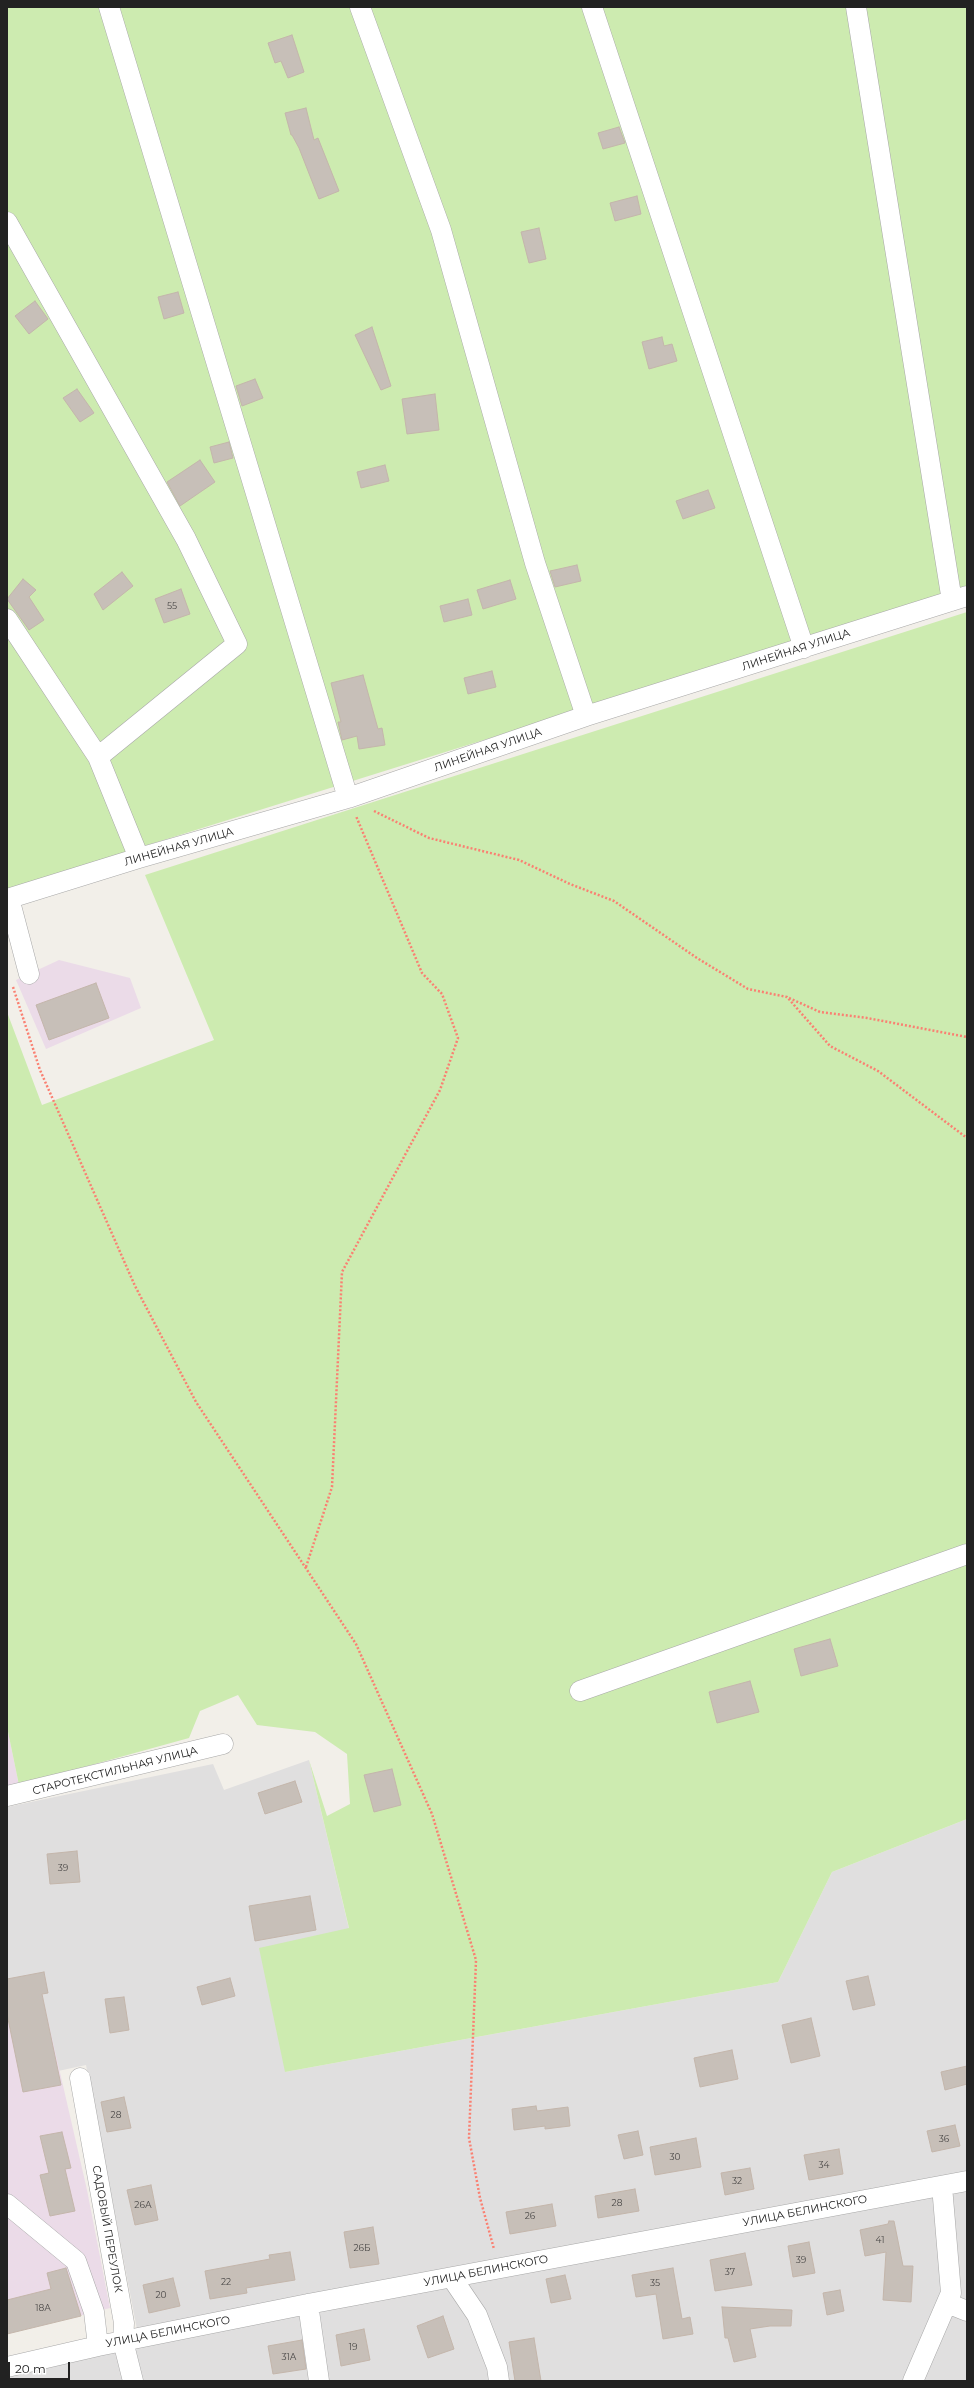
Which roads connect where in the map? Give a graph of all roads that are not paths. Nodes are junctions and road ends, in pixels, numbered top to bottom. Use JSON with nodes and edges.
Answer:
{"nodes":[{"id":1,"x":109,"y":7,"type":"edge"},
{"id":2,"x":360,"y":7,"type":"edge"},
{"id":3,"x":592,"y":7,"type":"edge"},
{"id":4,"x":856,"y":7,"type":"edge"},
{"id":5,"x":7,"y":222,"type":"edge"},
{"id":6,"x":959,"y":599,"type":"edge"},
{"id":7,"x":7,"y":618,"type":"edge"},
{"id":8,"x":804,"y":648,"type":"junction"},
{"id":9,"x":586,"y":716,"type":"junction"},
{"id":10,"x":98,"y":757,"type":"junction"},
{"id":11,"x":348,"y":798,"type":"junction"},
{"id":12,"x":139,"y":858,"type":"junction"},
{"id":13,"x":8,"y":899,"type":"edge"},
{"id":14,"x":29,"y":974,"type":"dead end"},
{"id":15,"x":967,"y":1554,"type":"edge"},
{"id":16,"x":580,"y":1691,"type":"dead end"},
{"id":17,"x":223,"y":1744,"type":"dead end"},
{"id":18,"x":7,"y":1796,"type":"edge"},
{"id":19,"x":80,"y":2078,"type":"dead end"},
{"id":20,"x":967,"y":2181,"type":"edge"},
{"id":21,"x":942,"y":2186,"type":"junction"},
{"id":22,"x":7,"y":2204,"type":"edge"},
{"id":23,"x":452,"y":2278,"type":"junction"},
{"id":24,"x":947,"y":2303,"type":"junction"},
{"id":25,"x":308,"y":2304,"type":"junction"},
{"id":26,"x":967,"y":2311,"type":"edge"},
{"id":27,"x":123,"y":2341,"type":"junction"},
{"id":28,"x":98,"y":2346,"type":"junction"},
{"id":29,"x":7,"y":2367,"type":"edge"},
{"id":30,"x":133,"y":2381,"type":"edge"},
{"id":31,"x":319,"y":2381,"type":"edge"},
{"id":32,"x":499,"y":2381,"type":"edge"},
{"id":33,"x":913,"y":2381,"type":"edge"}],
"edges":[{"from":1,"to":11,"type":"street"},
{"from":2,"to":9,"type":"street"},
{"from":3,"to":8,"type":"street"},
{"from":4,"to":6,"type":"street"},
{"from":5,"to":10,"type":"street"},
{"from":6,"to":8,"type":"street","name":"ЛИНЕЙНАЯ УЛИЦА"},
{"from":7,"to":10,"type":"street"},
{"from":8,"to":9,"type":"street","name":"ЛИНЕЙНАЯ УЛИЦА"},
{"from":9,"to":11,"type":"street","name":"ЛИНЕЙНАЯ УЛИЦА"},
{"from":10,"to":12,"type":"street"},
{"from":11,"to":12,"type":"street","name":"ЛИНЕЙНАЯ УЛИЦА"},
{"from":12,"to":13,"type":"street","name":"ЛИНЕЙНАЯ УЛИЦА"},
{"from":13,"to":14,"type":"street"},
{"from":15,"to":16,"type":"street"},
{"from":17,"to":18,"type":"street","name":"СТАРОТЕКСТИЛЬНАЯ УЛИЦА"},
{"from":19,"to":27,"type":"street","name":"САДОВЫЙ ПЕРЕУЛОК"},
{"from":20,"to":21,"type":"street","name":"УЛИЦА БЕЛИНСКОГО"},
{"from":21,"to":23,"type":"street","name":"УЛИЦА БЕЛИНСКОГО"},
{"from":21,"to":24,"type":"street"},
{"from":22,"to":28,"type":"street"},
{"from":23,"to":25,"type":"street","name":"УЛИЦА БЕЛИНСКОГО"},
{"from":23,"to":32,"type":"street"},
{"from":24,"to":26,"type":"street"},
{"from":24,"to":33,"type":"street"},
{"from":25,"to":27,"type":"street","name":"УЛИЦА БЕЛИНСКОГО"},
{"from":25,"to":31,"type":"street"},
{"from":27,"to":28,"type":"street","name":"УЛИЦА БЕЛИНСКОГО"},
{"from":27,"to":30,"type":"street","name":"САДОВЫЙ ПЕРЕУЛОК"},
{"from":28,"to":29,"type":"street","name":"УЛИЦА БЕЛИНСКОГО"}]}
